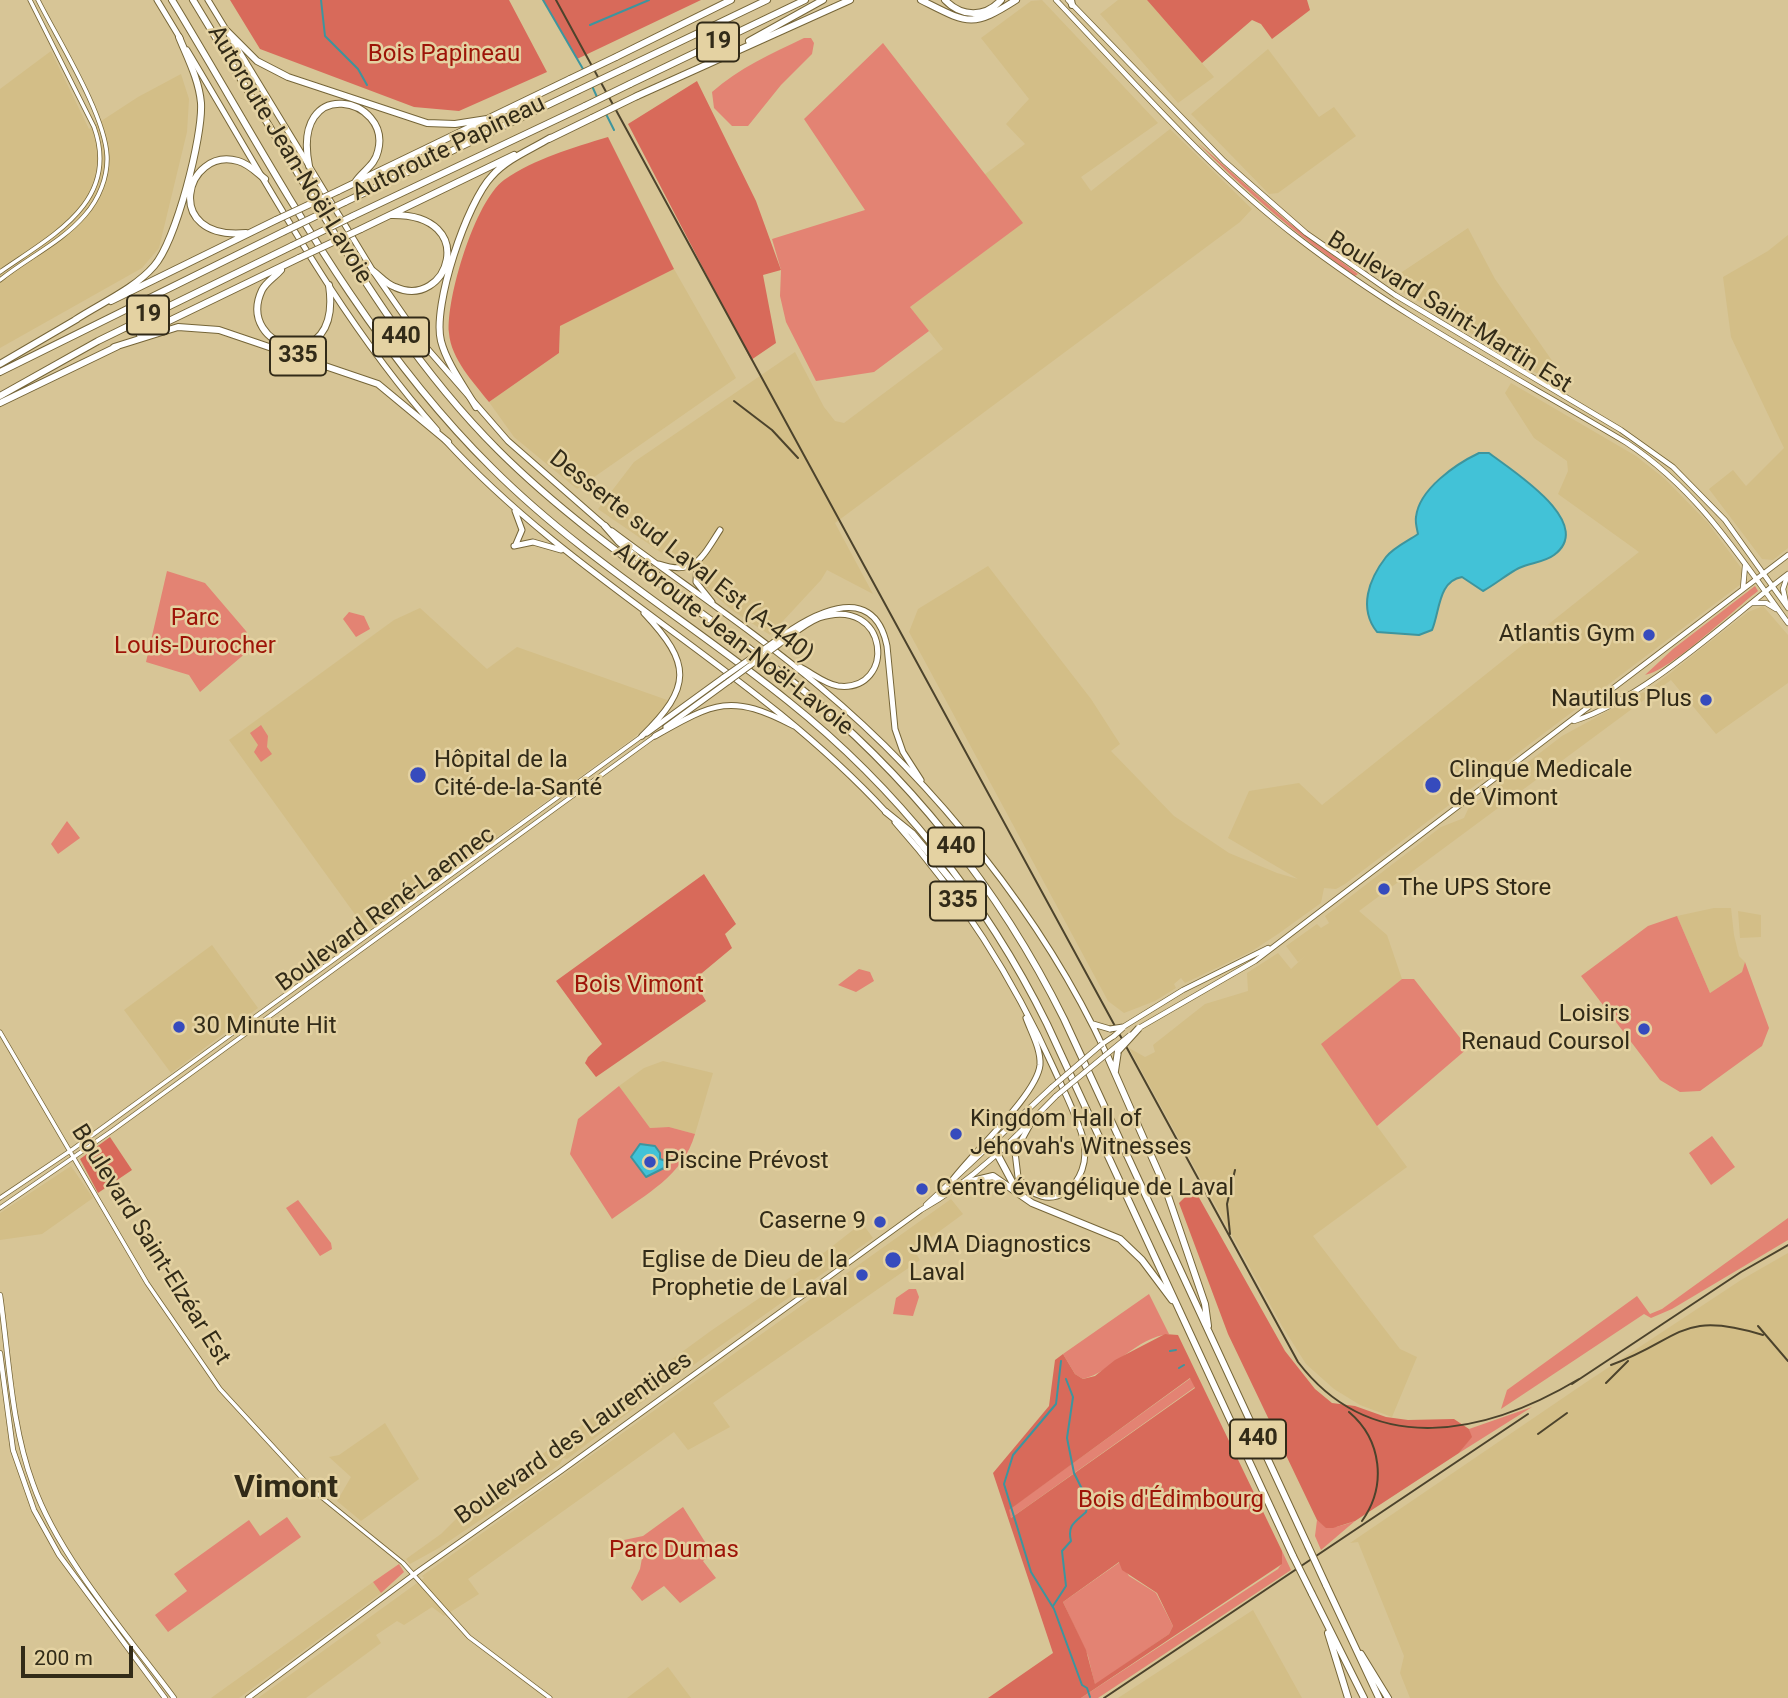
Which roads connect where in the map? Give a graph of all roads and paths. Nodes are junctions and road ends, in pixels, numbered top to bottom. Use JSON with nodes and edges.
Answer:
{"nodes":[{"id":1,"x":30,"y":0,"type":"edge"},
{"id":2,"x":38,"y":0,"type":"edge"},
{"id":3,"x":157,"y":0,"type":"edge"},
{"id":4,"x":172,"y":0,"type":"edge"},
{"id":5,"x":193,"y":0,"type":"edge"},
{"id":6,"x":208,"y":0,"type":"edge"},
{"id":7,"x":731,"y":0,"type":"edge"},
{"id":8,"x":739,"y":0,"type":"edge"},
{"id":9,"x":767,"y":0,"type":"edge"},
{"id":10,"x":805,"y":0,"type":"edge"},
{"id":11,"x":823,"y":0,"type":"edge"},
{"id":12,"x":850,"y":0,"type":"edge"},
{"id":13,"x":921,"y":0,"type":"edge"},
{"id":14,"x":945,"y":0,"type":"edge"},
{"id":15,"x":1001,"y":0,"type":"edge"},
{"id":16,"x":1015,"y":0,"type":"edge"},
{"id":17,"x":1056,"y":0,"type":"edge"},
{"id":18,"x":1070,"y":2,"type":"edge"},
{"id":19,"x":677,"y":28,"type":"junction"},
{"id":20,"x":227,"y":31,"type":"junction"},
{"id":21,"x":179,"y":37,"type":"junction"},
{"id":22,"x":720,"y":57,"type":"junction"},
{"id":23,"x":487,"y":119,"type":"junction"},
{"id":24,"x":550,"y":138,"type":"junction"},
{"id":25,"x":309,"y":166,"type":"junction"},
{"id":26,"x":265,"y":180,"type":"junction"},
{"id":27,"x":355,"y":183,"type":"junction"},
{"id":28,"x":390,"y":215,"type":"junction"},
{"id":29,"x":251,"y":232,"type":"junction"},
{"id":30,"x":284,"y":266,"type":"junction"},
{"id":31,"x":373,"y":271,"type":"junction"},
{"id":32,"x":0,"y":272,"type":"edge"},
{"id":33,"x":0,"y":280,"type":"edge"},
{"id":34,"x":329,"y":285,"type":"junction"},
{"id":35,"x":75,"y":320,"type":"junction"},
{"id":36,"x":114,"y":348,"type":"junction"},
{"id":37,"x":0,"y":364,"type":"edge"},
{"id":38,"x":0,"y":372,"type":"edge"},
{"id":39,"x":0,"y":396,"type":"edge"},
{"id":40,"x":0,"y":403,"type":"edge"},
{"id":41,"x":476,"y":407,"type":"junction"},
{"id":42,"x":448,"y":442,"type":"junction"},
{"id":43,"x":513,"y":507,"type":"junction"},
{"id":44,"x":605,"y":526,"type":"junction"},
{"id":45,"x":720,"y":530,"type":"dead end"},
{"id":46,"x":566,"y":552,"type":"junction"},
{"id":47,"x":1788,"y":555,"type":"edge"},
{"id":48,"x":698,"y":560,"type":"junction"},
{"id":49,"x":653,"y":562,"type":"junction"},
{"id":50,"x":1744,"y":562,"type":"junction"},
{"id":51,"x":1763,"y":574,"type":"junction"},
{"id":52,"x":1788,"y":574,"type":"edge"},
{"id":53,"x":1756,"y":579,"type":"junction"},
{"id":54,"x":1772,"y":586,"type":"junction"},
{"id":55,"x":1743,"y":590,"type":"junction"},
{"id":56,"x":1765,"y":591,"type":"junction"},
{"id":57,"x":635,"y":603,"type":"junction"},
{"id":58,"x":1751,"y":603,"type":"junction"},
{"id":59,"x":690,"y":605,"type":"junction"},
{"id":60,"x":1788,"y":607,"type":"edge"},
{"id":61,"x":719,"y":610,"type":"junction"},
{"id":62,"x":1780,"y":612,"type":"junction"},
{"id":63,"x":1788,"y":623,"type":"edge"},
{"id":64,"x":776,"y":643,"type":"junction"},
{"id":65,"x":788,"y":661,"type":"junction"},
{"id":66,"x":727,"y":679,"type":"junction"},
{"id":67,"x":1573,"y":721,"type":"junction"},
{"id":68,"x":802,"y":730,"type":"junction"},
{"id":69,"x":642,"y":736,"type":"junction"},
{"id":70,"x":656,"y":736,"type":"junction"},
{"id":71,"x":928,"y":792,"type":"junction"},
{"id":72,"x":886,"y":812,"type":"junction"},
{"id":73,"x":999,"y":938,"type":"junction"},
{"id":74,"x":1279,"y":943,"type":"junction"},
{"id":75,"x":1018,"y":999,"type":"junction"},
{"id":76,"x":1093,"y":1024,"type":"junction"},
{"id":77,"x":1123,"y":1027,"type":"junction"},
{"id":78,"x":1139,"y":1028,"type":"junction"},
{"id":79,"x":0,"y":1032,"type":"edge"},
{"id":80,"x":1102,"y":1044,"type":"junction"},
{"id":81,"x":1106,"y":1053,"type":"junction"},
{"id":82,"x":1113,"y":1062,"type":"junction"},
{"id":83,"x":1032,"y":1121,"type":"junction"},
{"id":84,"x":993,"y":1146,"type":"junction"},
{"id":85,"x":69,"y":1152,"type":"junction"},
{"id":86,"x":998,"y":1154,"type":"junction"},
{"id":87,"x":73,"y":1159,"type":"junction"},
{"id":88,"x":951,"y":1182,"type":"junction"},
{"id":89,"x":964,"y":1183,"type":"junction"},
{"id":90,"x":1019,"y":1195,"type":"junction"},
{"id":91,"x":0,"y":1198,"type":"edge"},
{"id":92,"x":0,"y":1208,"type":"edge"},
{"id":93,"x":920,"y":1210,"type":"junction"},
{"id":94,"x":0,"y":1295,"type":"edge"},
{"id":95,"x":1180,"y":1311,"type":"junction"},
{"id":96,"x":1209,"y":1331,"type":"junction"},
{"id":97,"x":0,"y":1353,"type":"edge"},
{"id":98,"x":413,"y":1574,"type":"junction"},
{"id":99,"x":1324,"y":1617,"type":"junction"},
{"id":100,"x":1343,"y":1622,"type":"junction"},
{"id":101,"x":152,"y":1683,"type":"junction"},
{"id":102,"x":159,"y":1698,"type":"edge"},
{"id":103,"x":165,"y":1698,"type":"edge"},
{"id":104,"x":174,"y":1698,"type":"edge"},
{"id":105,"x":248,"y":1698,"type":"edge"},
{"id":106,"x":550,"y":1698,"type":"edge"},
{"id":107,"x":1348,"y":1698,"type":"edge"},
{"id":108,"x":1364,"y":1698,"type":"edge"},
{"id":109,"x":1380,"y":1698,"type":"edge"},
{"id":110,"x":1388,"y":1698,"type":"edge"}],
"edges":[{"from":1,"to":32,"type":"street"},
{"from":2,"to":33,"type":"street"},
{"from":3,"to":21,"type":"main road"},
{"from":4,"to":73,"type":"highway","name":"Autoroute Jean-Noël-Lavoie","number":"440"},
{"from":5,"to":59,"type":"highway","name":"Autoroute Jean-Noël-Lavoie","number":"440"},
{"from":6,"to":20,"type":"main road","name":"Desserte sud Laval Est (A-440)"},
{"from":7,"to":19,"type":"highway"},
{"from":8,"to":19,"type":"highway"},
{"from":9,"to":38,"type":"highway","name":"Autoroute Papineau","number":"19","bridge":true},
{"from":10,"to":39,"type":"highway","name":"Autoroute Papineau","number":"19","bridge":true},
{"from":11,"to":22,"type":"highway"},
{"from":12,"to":22,"type":"highway"},
{"from":13,"to":16,"type":"highway"},
{"from":14,"to":15,"type":"highway"},
{"from":17,"to":50,"type":"main road","name":"Boulevard Saint-Martin Est"},
{"from":18,"to":51,"type":"main road","name":"Boulevard Saint-Martin Est"},
{"from":19,"to":23,"type":"highway","bridge":true},
{"from":20,"to":23,"type":"highway"},
{"from":20,"to":25,"type":"main road","name":"Desserte sud Laval Est (A-440)"},
{"from":21,"to":26,"type":"main road"},
{"from":21,"to":35,"type":"highway"},
{"from":22,"to":24,"type":"highway","bridge":true},
{"from":23,"to":27,"type":"highway"},
{"from":24,"to":28,"type":"highway"},
{"from":24,"to":41,"type":"highway"},
{"from":25,"to":27,"type":"highway","number":"335"},
{"from":25,"to":31,"type":"main road","name":"Desserte sud Laval Est (A-440)","number":"335"},
{"from":26,"to":29,"type":"highway"},
{"from":26,"to":34,"type":"main road"},
{"from":27,"to":29,"type":"highway","number":"335","bridge":true},
{"from":28,"to":30,"type":"highway","bridge":true},
{"from":28,"to":31,"type":"highway"},
{"from":29,"to":35,"type":"highway","number":"335"},
{"from":30,"to":34,"type":"highway"},
{"from":30,"to":36,"type":"highway"},
{"from":31,"to":41,"type":"main road","name":"Desserte sud Laval Est (A-440)","number":"335"},
{"from":34,"to":42,"type":"main road"},
{"from":35,"to":37,"type":"highway","number":"335"},
{"from":36,"to":40,"type":"highway","number":"335"},
{"from":36,"to":42,"type":"highway","number":"335"},
{"from":41,"to":44,"type":"main road","name":"Desserte sud Laval Est (A-440)","number":"335"},
{"from":42,"to":43,"type":"main road","number":"335"},
{"from":43,"to":46,"type":"main road","number":"335"},
{"from":43,"to":46,"type":"main road"},
{"from":44,"to":49,"type":"main road","name":"Desserte sud Laval Est (A-440)","number":"335"},
{"from":44,"to":59,"type":"highway"},
{"from":45,"to":48,"type":"main road"},
{"from":46,"to":57,"type":"main road","number":"335"},
{"from":47,"to":51,"type":"main road","name":"Boulevard des Laurentides"},
{"from":48,"to":49,"type":"main road"},
{"from":48,"to":61,"type":"main road"},
{"from":49,"to":61,"type":"main road","name":"Desserte sud Laval Est (A-440)","number":"335"},
{"from":50,"to":53,"type":"main road","name":"Boulevard Saint-Martin Est"},
{"from":50,"to":55,"type":"main road"},
{"from":51,"to":53,"type":"main road","name":"Boulevard des Laurentides"},
{"from":51,"to":54,"type":"main road","name":"Boulevard Saint-Martin Est"},
{"from":52,"to":54,"type":"main road","name":"Boulevard des Laurentides"},
{"from":52,"to":60,"type":"main road"},
{"from":53,"to":55,"type":"main road","name":"Boulevard des Laurentides"},
{"from":53,"to":56,"type":"main road","name":"Boulevard Saint-Martin Est"},
{"from":54,"to":56,"type":"main road","name":"Boulevard des Laurentides"},
{"from":54,"to":60,"type":"main road","name":"Boulevard Saint-Martin Est"},
{"from":55,"to":67,"type":"main road","name":"Boulevard des Laurentides"},
{"from":56,"to":58,"type":"main road","name":"Boulevard des Laurentides"},
{"from":56,"to":62,"type":"main road","name":"Boulevard Saint-Martin Est"},
{"from":57,"to":68,"type":"main road","number":"335"},
{"from":57,"to":69,"type":"main road"},
{"from":58,"to":62,"type":"main road"},
{"from":58,"to":67,"type":"main road","name":"Boulevard des Laurentides"},
{"from":59,"to":96,"type":"highway","name":"Autoroute Jean-Noël-Lavoie","number":"440"},
{"from":61,"to":65,"type":"main road","name":"Desserte sud Laval Est (A-440)","number":"335"},
{"from":62,"to":63,"type":"main road","name":"Boulevard Saint-Martin Est"},
{"from":64,"to":65,"type":"main road"},
{"from":64,"to":66,"type":"main road","bridge":true},
{"from":64,"to":71,"type":"main road"},
{"from":65,"to":71,"type":"main road","name":"Desserte sud Laval Est (A-440)","number":"335"},
{"from":66,"to":69,"type":"main road"},
{"from":66,"to":70,"type":"main road"},
{"from":67,"to":74,"type":"main road","name":"Boulevard des Laurentides"},
{"from":68,"to":70,"type":"main road"},
{"from":68,"to":72,"type":"main road","number":"335"},
{"from":69,"to":85,"type":"street","name":"Boulevard René-Laennec"},
{"from":70,"to":87,"type":"street","name":"Boulevard René-Laennec"},
{"from":71,"to":76,"type":"main road","name":"Desserte sud Laval Est (A-440)","number":"335"},
{"from":72,"to":73,"type":"highway"},
{"from":72,"to":75,"type":"main road","number":"335"},
{"from":73,"to":95,"type":"highway","name":"Autoroute Jean-Noël-Lavoie","number":"440"},
{"from":74,"to":77,"type":"main road","name":"Boulevard des Laurentides"},
{"from":74,"to":78,"type":"main road","name":"Boulevard des Laurentides"},
{"from":75,"to":83,"type":"main road","number":"335"},
{"from":75,"to":88,"type":"main road"},
{"from":76,"to":77,"type":"main road","bridge":true},
{"from":76,"to":80,"type":"main road","name":"Desserte sud Laval Est (A-440)","bridge":true},
{"from":77,"to":80,"type":"main road","name":"Boulevard des Laurentides","bridge":true},
{"from":78,"to":81,"type":"main road","name":"Boulevard des Laurentides","bridge":true},
{"from":78,"to":82,"type":"highway","bridge":true},
{"from":79,"to":85,"type":"street","name":"Boulevard Saint-Elzéar Est"},
{"from":80,"to":81,"type":"main road","name":"Desserte sud Laval Est (A-440)","bridge":true},
{"from":80,"to":84,"type":"main road","name":"Boulevard des Laurentides","bridge":true},
{"from":81,"to":82,"type":"highway","bridge":true},
{"from":81,"to":83,"type":"main road","name":"Boulevard des Laurentides","bridge":true},
{"from":82,"to":96,"type":"highway"},
{"from":83,"to":86,"type":"main road","name":"Boulevard des Laurentides"},
{"from":84,"to":86,"type":"highway"},
{"from":84,"to":88,"type":"main road","name":"Boulevard des Laurentides"},
{"from":85,"to":87,"type":"street","name":"Boulevard Saint-Elzéar Est"},
{"from":85,"to":91,"type":"street","name":"Boulevard René-Laennec"},
{"from":86,"to":89,"type":"main road","name":"Boulevard des Laurentides"},
{"from":86,"to":90,"type":"highway"},
{"from":87,"to":92,"type":"street","name":"Boulevard René-Laennec"},
{"from":87,"to":98,"type":"street","name":"Boulevard Saint-Elzéar Est"},
{"from":88,"to":93,"type":"main road","name":"Boulevard des Laurentides"},
{"from":89,"to":90,"type":"highway"},
{"from":89,"to":93,"type":"main road","name":"Boulevard des Laurentides"},
{"from":90,"to":95,"type":"highway"},
{"from":93,"to":98,"type":"main road","name":"Boulevard des Laurentides"},
{"from":94,"to":104,"type":"main road"},
{"from":95,"to":99,"type":"highway","name":"Autoroute Jean-Noël-Lavoie","number":"440","bridge":true},
{"from":96,"to":100,"type":"highway","name":"Autoroute Jean-Noël-Lavoie","number":"440","bridge":true},
{"from":97,"to":101,"type":"main road"},
{"from":98,"to":105,"type":"main road","name":"Boulevard des Laurentides"},
{"from":98,"to":106,"type":"street","name":"Boulevard Saint-Elzéar Est"},
{"from":99,"to":107,"type":"highway"},
{"from":99,"to":108,"type":"highway","name":"Autoroute Jean-Noël-Lavoie","number":"440"},
{"from":100,"to":109,"type":"highway","name":"Autoroute Jean-Noël-Lavoie","number":"440"},
{"from":100,"to":110,"type":"highway"},
{"from":101,"to":102,"type":"main road"},
{"from":101,"to":103,"type":"main road"}]}
